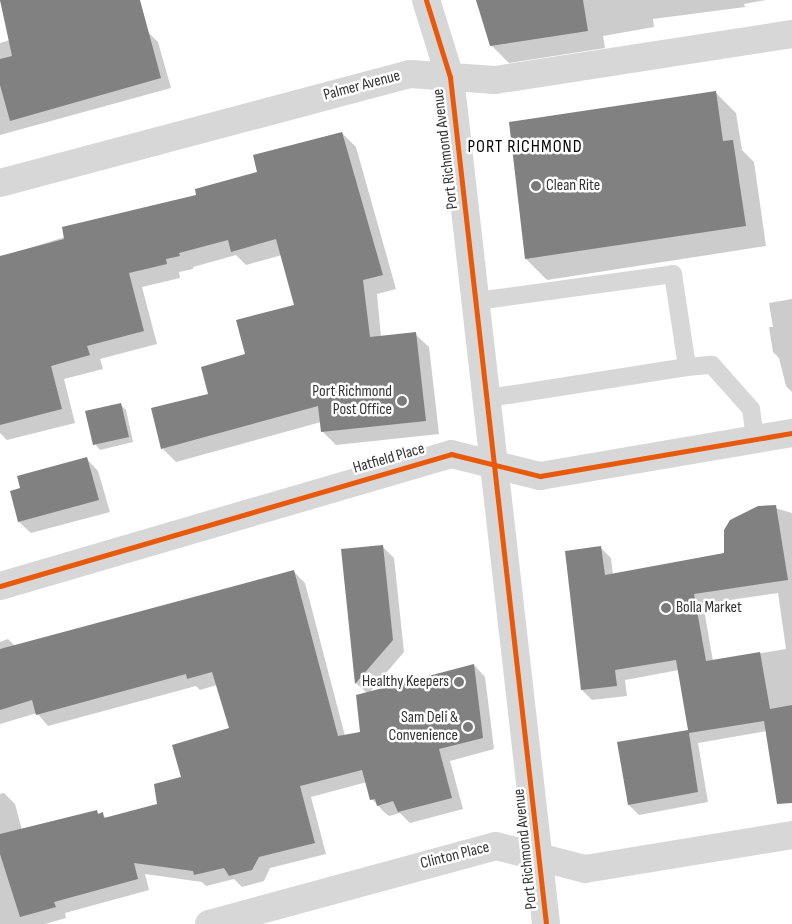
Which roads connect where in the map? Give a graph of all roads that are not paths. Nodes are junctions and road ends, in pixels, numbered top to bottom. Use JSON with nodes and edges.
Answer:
{"nodes":[{"id":1,"x":426,"y":0,"type":"edge"},
{"id":2,"x":792,"y":34,"type":"edge"},
{"id":3,"x":450,"y":77,"type":"junction"},
{"id":4,"x":0,"y":183,"type":"edge"},
{"id":5,"x":477,"y":302,"type":"junction"},
{"id":6,"x":688,"y":367,"type":"junction"},
{"id":7,"x":489,"y":398,"type":"junction"},
{"id":8,"x":792,"y":433,"type":"edge"},
{"id":9,"x":755,"y":440,"type":"junction"},
{"id":10,"x":496,"y":466,"type":"junction"},
{"id":11,"x":0,"y":586,"type":"edge"},
{"id":12,"x":792,"y":835,"type":"edge"},
{"id":13,"x":540,"y":858,"type":"junction"},
{"id":14,"x":209,"y":924,"type":"edge"},
{"id":15,"x":546,"y":924,"type":"edge"}],
"edges":[{"from":1,"to":3,"type":"street","name":"Port Richmond Avenue"},
{"from":2,"to":3,"type":"street","name":"Palmer Avenue"},
{"from":3,"to":4,"type":"street","name":"Palmer Avenue"},
{"from":3,"to":5,"type":"street","name":"Port Richmond Avenue"},
{"from":5,"to":6,"type":"lane"},
{"from":5,"to":7,"type":"street","name":"Port Richmond Avenue"},
{"from":6,"to":7,"type":"lane"},
{"from":6,"to":9,"type":"lane"},
{"from":7,"to":10,"type":"street","name":"Port Richmond Avenue"},
{"from":8,"to":9,"type":"street","name":"Hatfield Place"},
{"from":9,"to":10,"type":"street","name":"Hatfield Place"},
{"from":10,"to":11,"type":"street","name":"Hatfield Place"},
{"from":10,"to":13,"type":"street","name":"Port Richmond Avenue"},
{"from":12,"to":13,"type":"street","name":"Clinton Place"},
{"from":13,"to":14,"type":"street","name":"Clinton Place"},
{"from":13,"to":15,"type":"street","name":"Port Richmond Avenue"}]}
